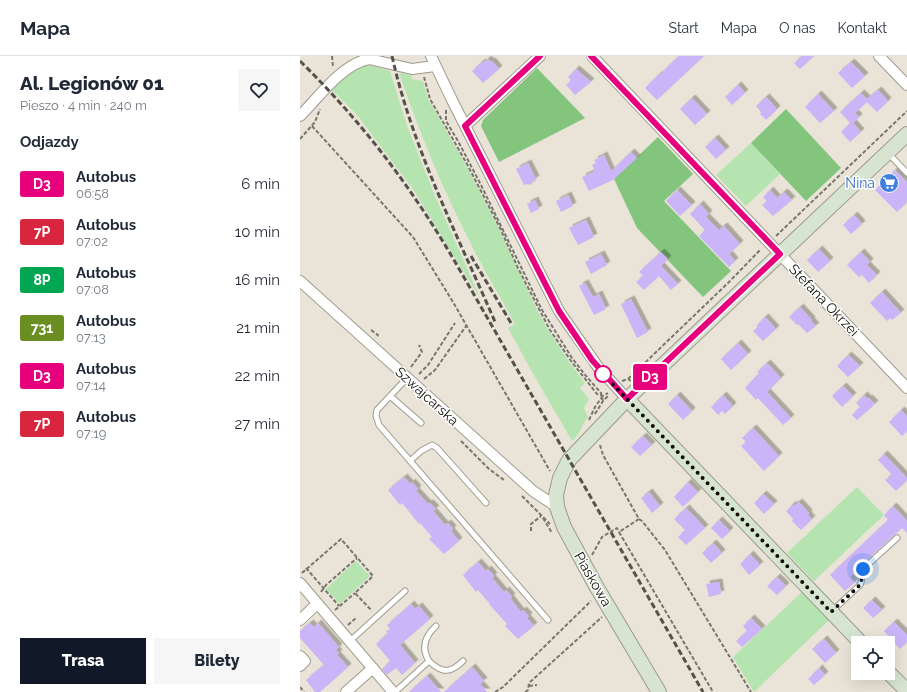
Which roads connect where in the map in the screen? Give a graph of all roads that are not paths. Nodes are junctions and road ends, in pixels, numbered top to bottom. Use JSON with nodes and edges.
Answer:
{"nodes":[{"id":1,"x":540,"y":56,"type":"edge"},
{"id":2,"x":592,"y":56,"type":"edge"},
{"id":3,"x":880,"y":56,"type":"edge"},
{"id":4,"x":368,"y":57,"type":"edge"},
{"id":5,"x":433,"y":61,"type":"edge"},
{"id":6,"x":907,"y":85,"type":"edge"},
{"id":7,"x":300,"y":116,"type":"edge"},
{"id":8,"x":465,"y":126,"type":"junction"},
{"id":9,"x":907,"y":134,"type":"edge"},
{"id":10,"x":888,"y":153,"type":"junction"},
{"id":11,"x":907,"y":173,"type":"edge"},
{"id":12,"x":780,"y":254,"type":"junction"},
{"id":13,"x":300,"y":281,"type":"edge"},
{"id":14,"x":407,"y":378,"type":"junction"},
{"id":15,"x":907,"y":388,"type":"edge"},
{"id":16,"x":390,"y":396,"type":"junction"},
{"id":17,"x":627,"y":399,"type":"junction"},
{"id":18,"x":421,"y":424,"type":"dead end"},
{"id":19,"x":410,"y":461,"type":"junction"},
{"id":20,"x":486,"y":504,"type":"dead end"},
{"id":21,"x":557,"y":507,"type":"junction"},
{"id":22,"x":897,"y":538,"type":"dead end"},
{"id":23,"x":300,"y":579,"type":"edge"},
{"id":24,"x":405,"y":591,"type":"dead end"},
{"id":25,"x":318,"y":599,"type":"junction"},
{"id":26,"x":831,"y":612,"type":"junction"},
{"id":27,"x":300,"y":620,"type":"edge"},
{"id":28,"x":548,"y":620,"type":"dead end"},
{"id":29,"x":436,"y":626,"type":"dead end"},
{"id":30,"x":854,"y":636,"type":"edge"},
{"id":31,"x":350,"y":641,"type":"junction"},
{"id":32,"x":300,"y":656,"type":"edge"},
{"id":33,"x":429,"y":661,"type":"junction"},
{"id":34,"x":463,"y":661,"type":"dead end"},
{"id":35,"x":300,"y":666,"type":"edge"},
{"id":36,"x":373,"y":668,"type":"junction"},
{"id":37,"x":895,"y":679,"type":"edge"},
{"id":38,"x":346,"y":692,"type":"edge"},
{"id":39,"x":394,"y":692,"type":"edge"},
{"id":40,"x":659,"y":692,"type":"edge"},
{"id":41,"x":907,"y":692,"type":"edge"}],
"edges":[{"from":1,"to":8,"type":"street"},
{"from":2,"to":12,"type":"street","name":"Stefana Okrzei"},
{"from":3,"to":6,"type":"street"},
{"from":4,"to":5,"type":"street"},
{"from":4,"to":7,"type":"street"},
{"from":5,"to":8,"type":"street"},
{"from":8,"to":17,"type":"street"},
{"from":9,"to":10,"type":"street"},
{"from":10,"to":11,"type":"lane"},
{"from":10,"to":12,"type":"street"},
{"from":12,"to":15,"type":"street","name":"Stefana Okrzei"},
{"from":12,"to":17,"type":"street"},
{"from":13,"to":14,"type":"street","name":"Szwajcarska"},
{"from":14,"to":16,"type":"lane"},
{"from":14,"to":21,"type":"street","name":"Szwajcarska"},
{"from":16,"to":18,"type":"lane"},
{"from":16,"to":19,"type":"lane"},
{"from":17,"to":21,"type":"street","name":"Piaskowa"},
{"from":17,"to":26,"type":"street"},
{"from":19,"to":20,"type":"lane"},
{"from":19,"to":28,"type":"lane"},
{"from":21,"to":40,"type":"street","name":"Piaskowa"},
{"from":22,"to":26,"type":"lane"},
{"from":23,"to":25,"type":"street"},
{"from":24,"to":31,"type":"lane"},
{"from":25,"to":27,"type":"street"},
{"from":25,"to":31,"type":"street"},
{"from":26,"to":30,"type":"street"},
{"from":29,"to":33,"type":"lane"},
{"from":31,"to":36,"type":"street"},
{"from":32,"to":35,"type":"street"},
{"from":33,"to":34,"type":"lane"},
{"from":33,"to":39,"type":"lane"},
{"from":36,"to":38,"type":"street"},
{"from":36,"to":39,"type":"street"},
{"from":37,"to":41,"type":"street"}]}
